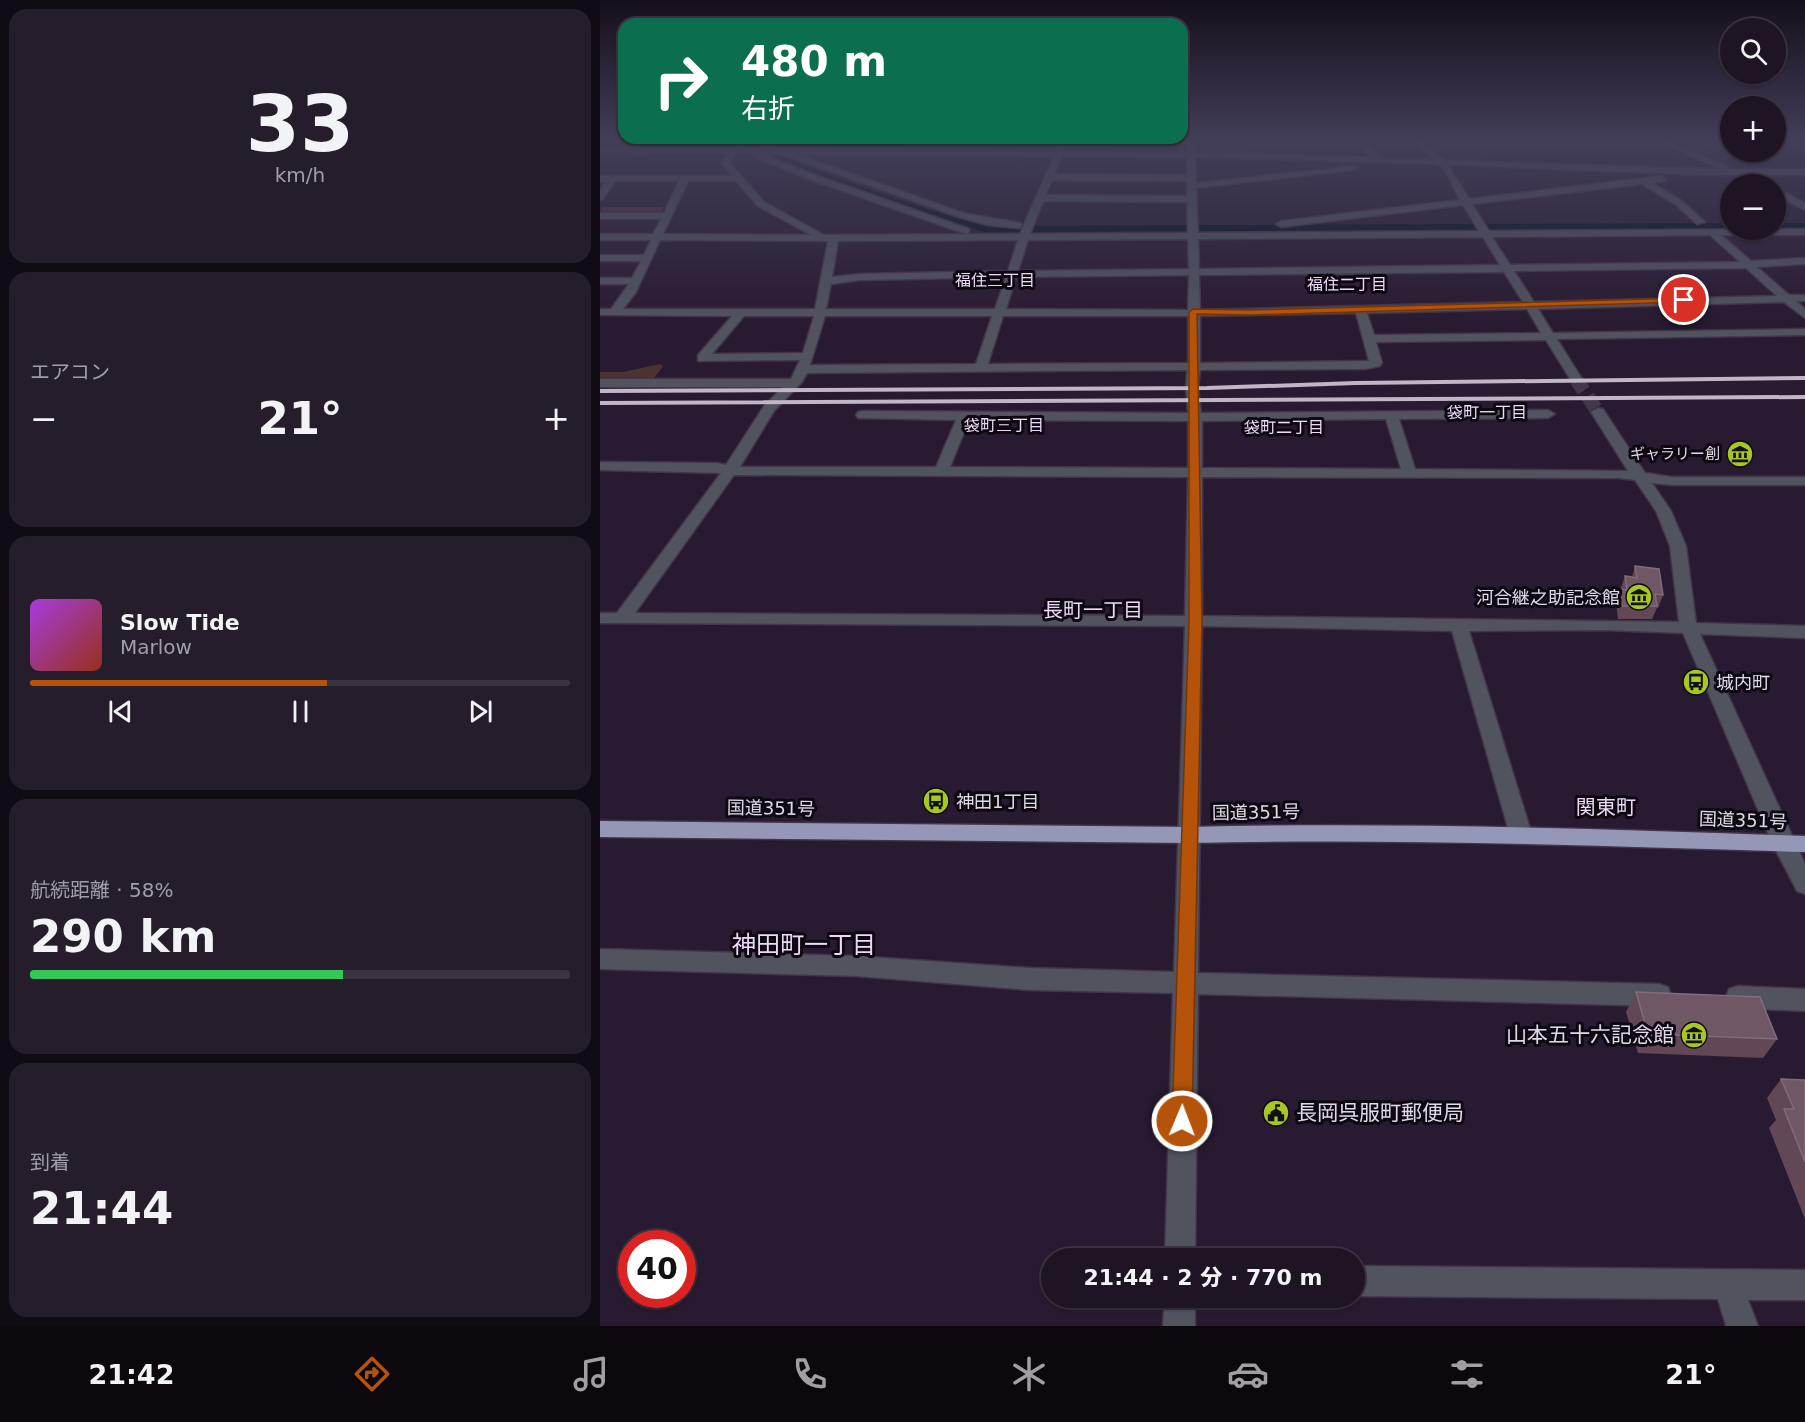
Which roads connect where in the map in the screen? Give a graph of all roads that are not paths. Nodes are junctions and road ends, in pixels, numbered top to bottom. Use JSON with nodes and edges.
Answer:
{"nodes":[{"id":1,"x":1191,"y":199,"type":"edge"},
{"id":2,"x":675,"y":200,"type":"edge"},
{"id":3,"x":758,"y":200,"type":"edge"},
{"id":4,"x":876,"y":200,"type":"edge"},
{"id":5,"x":935,"y":200,"type":"edge"},
{"id":6,"x":1038,"y":200,"type":"edge"},
{"id":7,"x":1484,"y":200,"type":"edge"},
{"id":8,"x":1674,"y":200,"type":"edge"},
{"id":9,"x":1466,"y":202,"type":"junction"},
{"id":10,"x":600,"y":216,"type":"edge"},
{"id":11,"x":667,"y":216,"type":"junction"},
{"id":12,"x":1679,"y":222,"type":"dead end"},
{"id":13,"x":1445,"y":223,"type":"dead end"},
{"id":14,"x":1180,"y":224,"type":"dead end"},
{"id":15,"x":1270,"y":224,"type":"dead end"},
{"id":16,"x":1281,"y":224,"type":"junction"},
{"id":17,"x":1377,"y":224,"type":"dead end"},
{"id":18,"x":1039,"y":225,"type":"dead end"},
{"id":19,"x":1707,"y":225,"type":"junction"},
{"id":20,"x":1485,"y":227,"type":"junction"},
{"id":21,"x":1195,"y":229,"type":"junction"},
{"id":22,"x":1026,"y":230,"type":"junction"},
{"id":23,"x":1805,"y":232,"type":"edge"},
{"id":24,"x":1009,"y":236,"type":"junction"},
{"id":25,"x":600,"y":237,"type":"edge"},
{"id":26,"x":658,"y":237,"type":"junction"},
{"id":27,"x":822,"y":237,"type":"junction"},
{"id":28,"x":834,"y":237,"type":"junction"},
{"id":29,"x":600,"y":258,"type":"edge"},
{"id":30,"x":647,"y":258,"type":"junction"},
{"id":31,"x":1805,"y":261,"type":"edge"},
{"id":32,"x":1749,"y":265,"type":"junction"},
{"id":33,"x":1508,"y":268,"type":"junction"},
{"id":34,"x":1194,"y":274,"type":"junction"},
{"id":35,"x":1009,"y":275,"type":"junction"},
{"id":36,"x":600,"y":281,"type":"edge"},
{"id":37,"x":635,"y":281,"type":"junction"},
{"id":38,"x":827,"y":281,"type":"junction"},
{"id":39,"x":1787,"y":298,"type":"junction"},
{"id":40,"x":1805,"y":298,"type":"edge"},
{"id":41,"x":1530,"y":303,"type":"junction"},
{"id":42,"x":1360,"y":309,"type":"junction"},
{"id":43,"x":600,"y":312,"type":"edge"},
{"id":44,"x":614,"y":312,"type":"junction"},
{"id":45,"x":998,"y":312,"type":"junction"},
{"id":46,"x":1193,"y":312,"type":"junction"},
{"id":47,"x":740,"y":313,"type":"junction"},
{"id":48,"x":820,"y":313,"type":"junction"},
{"id":49,"x":1805,"y":315,"type":"edge"},
{"id":50,"x":1805,"y":332,"type":"edge"},
{"id":51,"x":1549,"y":336,"type":"junction"},
{"id":52,"x":1369,"y":339,"type":"junction"},
{"id":53,"x":808,"y":356,"type":"junction"},
{"id":54,"x":1194,"y":365,"type":"junction"},
{"id":55,"x":981,"y":367,"type":"junction"},
{"id":56,"x":803,"y":369,"type":"junction"},
{"id":57,"x":1576,"y":379,"type":"tunnel mouth"},
{"id":58,"x":600,"y":382,"type":"edge"},
{"id":59,"x":793,"y":383,"type":"junction"},
{"id":60,"x":1598,"y":412,"type":"tunnel mouth"},
{"id":61,"x":1391,"y":414,"type":"junction"},
{"id":62,"x":1548,"y":414,"type":"dead end"},
{"id":63,"x":863,"y":415,"type":"dead end"},
{"id":64,"x":964,"y":416,"type":"junction"},
{"id":65,"x":1195,"y":417,"type":"junction"},
{"id":66,"x":600,"y":466,"type":"edge"},
{"id":67,"x":730,"y":471,"type":"junction"},
{"id":68,"x":941,"y":473,"type":"junction"},
{"id":69,"x":1195,"y":473,"type":"junction"},
{"id":70,"x":1410,"y":475,"type":"junction"},
{"id":71,"x":1640,"y":477,"type":"junction"},
{"id":72,"x":1805,"y":481,"type":"edge"},
{"id":73,"x":600,"y":618,"type":"edge"},
{"id":74,"x":622,"y":618,"type":"junction"},
{"id":75,"x":1196,"y":621,"type":"junction"},
{"id":76,"x":1459,"y":626,"type":"junction"},
{"id":77,"x":1689,"y":628,"type":"junction"},
{"id":78,"x":1805,"y":632,"type":"edge"},
{"id":79,"x":600,"y":829,"type":"edge"},
{"id":80,"x":1189,"y":835,"type":"junction"},
{"id":81,"x":1521,"y":835,"type":"junction"},
{"id":82,"x":1795,"y":844,"type":"edge"},
{"id":83,"x":1805,"y":885,"type":"edge"},
{"id":84,"x":600,"y":959,"type":"edge"},
{"id":85,"x":1184,"y":984,"type":"junction"},
{"id":86,"x":1677,"y":995,"type":"edge"},
{"id":87,"x":1712,"y":996,"type":"edge"},
{"id":88,"x":1805,"y":1000,"type":"edge"},
{"id":89,"x":1180,"y":1248,"type":"edge"},
{"id":90,"x":1365,"y":1281,"type":"edge"},
{"id":91,"x":1728,"y":1285,"type":"junction"},
{"id":92,"x":1805,"y":1285,"type":"edge"},
{"id":93,"x":1180,"y":1308,"type":"edge"},
{"id":94,"x":1179,"y":1326,"type":"edge"},
{"id":95,"x":1742,"y":1326,"type":"edge"}],
"edges":[{"from":1,"to":21,"type":"street"},
{"from":2,"to":11,"type":"street"},
{"from":3,"to":27,"type":"street"},
{"from":4,"to":24,"type":"street"},
{"from":5,"to":22,"type":"street"},
{"from":6,"to":22,"type":"street"},
{"from":7,"to":9,"type":"street"},
{"from":8,"to":19,"type":"street"},
{"from":9,"to":16,"type":"street"},
{"from":9,"to":20,"type":"street"},
{"from":10,"to":11,"type":"street"},
{"from":11,"to":26,"type":"street"},
{"from":12,"to":19,"type":"street"},
{"from":13,"to":20,"type":"street"},
{"from":14,"to":21,"type":"street"},
{"from":15,"to":16,"type":"street"},
{"from":16,"to":17,"type":"street"},
{"from":18,"to":22,"type":"street"},
{"from":19,"to":20,"type":"street"},
{"from":19,"to":23,"type":"street"},
{"from":19,"to":32,"type":"street"},
{"from":20,"to":21,"type":"street"},
{"from":20,"to":33,"type":"street"},
{"from":21,"to":22,"type":"street"},
{"from":21,"to":34,"type":"street"},
{"from":22,"to":24,"type":"street"},
{"from":22,"to":35,"type":"street"},
{"from":24,"to":28,"type":"street"},
{"from":25,"to":26,"type":"street"},
{"from":26,"to":27,"type":"street"},
{"from":26,"to":30,"type":"street"},
{"from":27,"to":28,"type":"street"},
{"from":28,"to":38,"type":"street"},
{"from":29,"to":30,"type":"street"},
{"from":30,"to":37,"type":"street"},
{"from":31,"to":32,"type":"street"},
{"from":32,"to":33,"type":"street"},
{"from":32,"to":39,"type":"street"},
{"from":33,"to":34,"type":"street"},
{"from":33,"to":41,"type":"street"},
{"from":34,"to":35,"type":"street"},
{"from":34,"to":46,"type":"street"},
{"from":35,"to":38,"type":"street"},
{"from":35,"to":45,"type":"street"},
{"from":36,"to":37,"type":"street"},
{"from":37,"to":44,"type":"street"},
{"from":38,"to":48,"type":"street"},
{"from":39,"to":40,"type":"street"},
{"from":39,"to":41,"type":"street"},
{"from":39,"to":49,"type":"street"},
{"from":41,"to":42,"type":"street"},
{"from":41,"to":51,"type":"street"},
{"from":42,"to":46,"type":"street"},
{"from":42,"to":52,"type":"street"},
{"from":43,"to":44,"type":"street"},
{"from":44,"to":47,"type":"street"},
{"from":45,"to":46,"type":"street"},
{"from":45,"to":48,"type":"street"},
{"from":45,"to":55,"type":"street"},
{"from":46,"to":54,"type":"street"},
{"from":47,"to":48,"type":"street"},
{"from":47,"to":53,"type":"street"},
{"from":48,"to":53,"type":"street"},
{"from":50,"to":51,"type":"street"},
{"from":51,"to":52,"type":"street"},
{"from":51,"to":57,"type":"street"},
{"from":52,"to":54,"type":"street"},
{"from":53,"to":56,"type":"street"},
{"from":54,"to":55,"type":"street"},
{"from":54,"to":65,"type":"street"},
{"from":55,"to":56,"type":"street"},
{"from":56,"to":59,"type":"street"},
{"from":58,"to":59,"type":"street"},
{"from":59,"to":67,"type":"street"},
{"from":60,"to":71,"type":"street"},
{"from":61,"to":62,"type":"street"},
{"from":61,"to":65,"type":"street"},
{"from":61,"to":70,"type":"street"},
{"from":63,"to":64,"type":"street"},
{"from":64,"to":65,"type":"street"},
{"from":64,"to":68,"type":"street"},
{"from":65,"to":69,"type":"street"},
{"from":66,"to":67,"type":"street"},
{"from":67,"to":68,"type":"street"},
{"from":67,"to":74,"type":"street"},
{"from":68,"to":69,"type":"street"},
{"from":69,"to":70,"type":"street"},
{"from":69,"to":75,"type":"street"},
{"from":70,"to":71,"type":"street"},
{"from":71,"to":72,"type":"street"},
{"from":71,"to":77,"type":"street"},
{"from":73,"to":74,"type":"street"},
{"from":74,"to":75,"type":"street"},
{"from":75,"to":76,"type":"street"},
{"from":75,"to":80,"type":"street"},
{"from":76,"to":77,"type":"street"},
{"from":76,"to":81,"type":"street"},
{"from":77,"to":78,"type":"street"},
{"from":77,"to":82,"type":"street"},
{"from":79,"to":80,"type":"highway","name":"国道351号"},
{"from":80,"to":81,"type":"highway","name":"国道351号"},
{"from":80,"to":85,"type":"street"},
{"from":81,"to":82,"type":"highway","name":"国道351号"},
{"from":82,"to":83,"type":"street"},
{"from":84,"to":85,"type":"street"},
{"from":85,"to":86,"type":"street"},
{"from":85,"to":89,"type":"street"},
{"from":87,"to":88,"type":"street"},
{"from":90,"to":91,"type":"street"},
{"from":91,"to":92,"type":"street"},
{"from":91,"to":95,"type":"street"},
{"from":93,"to":94,"type":"street"}]}
